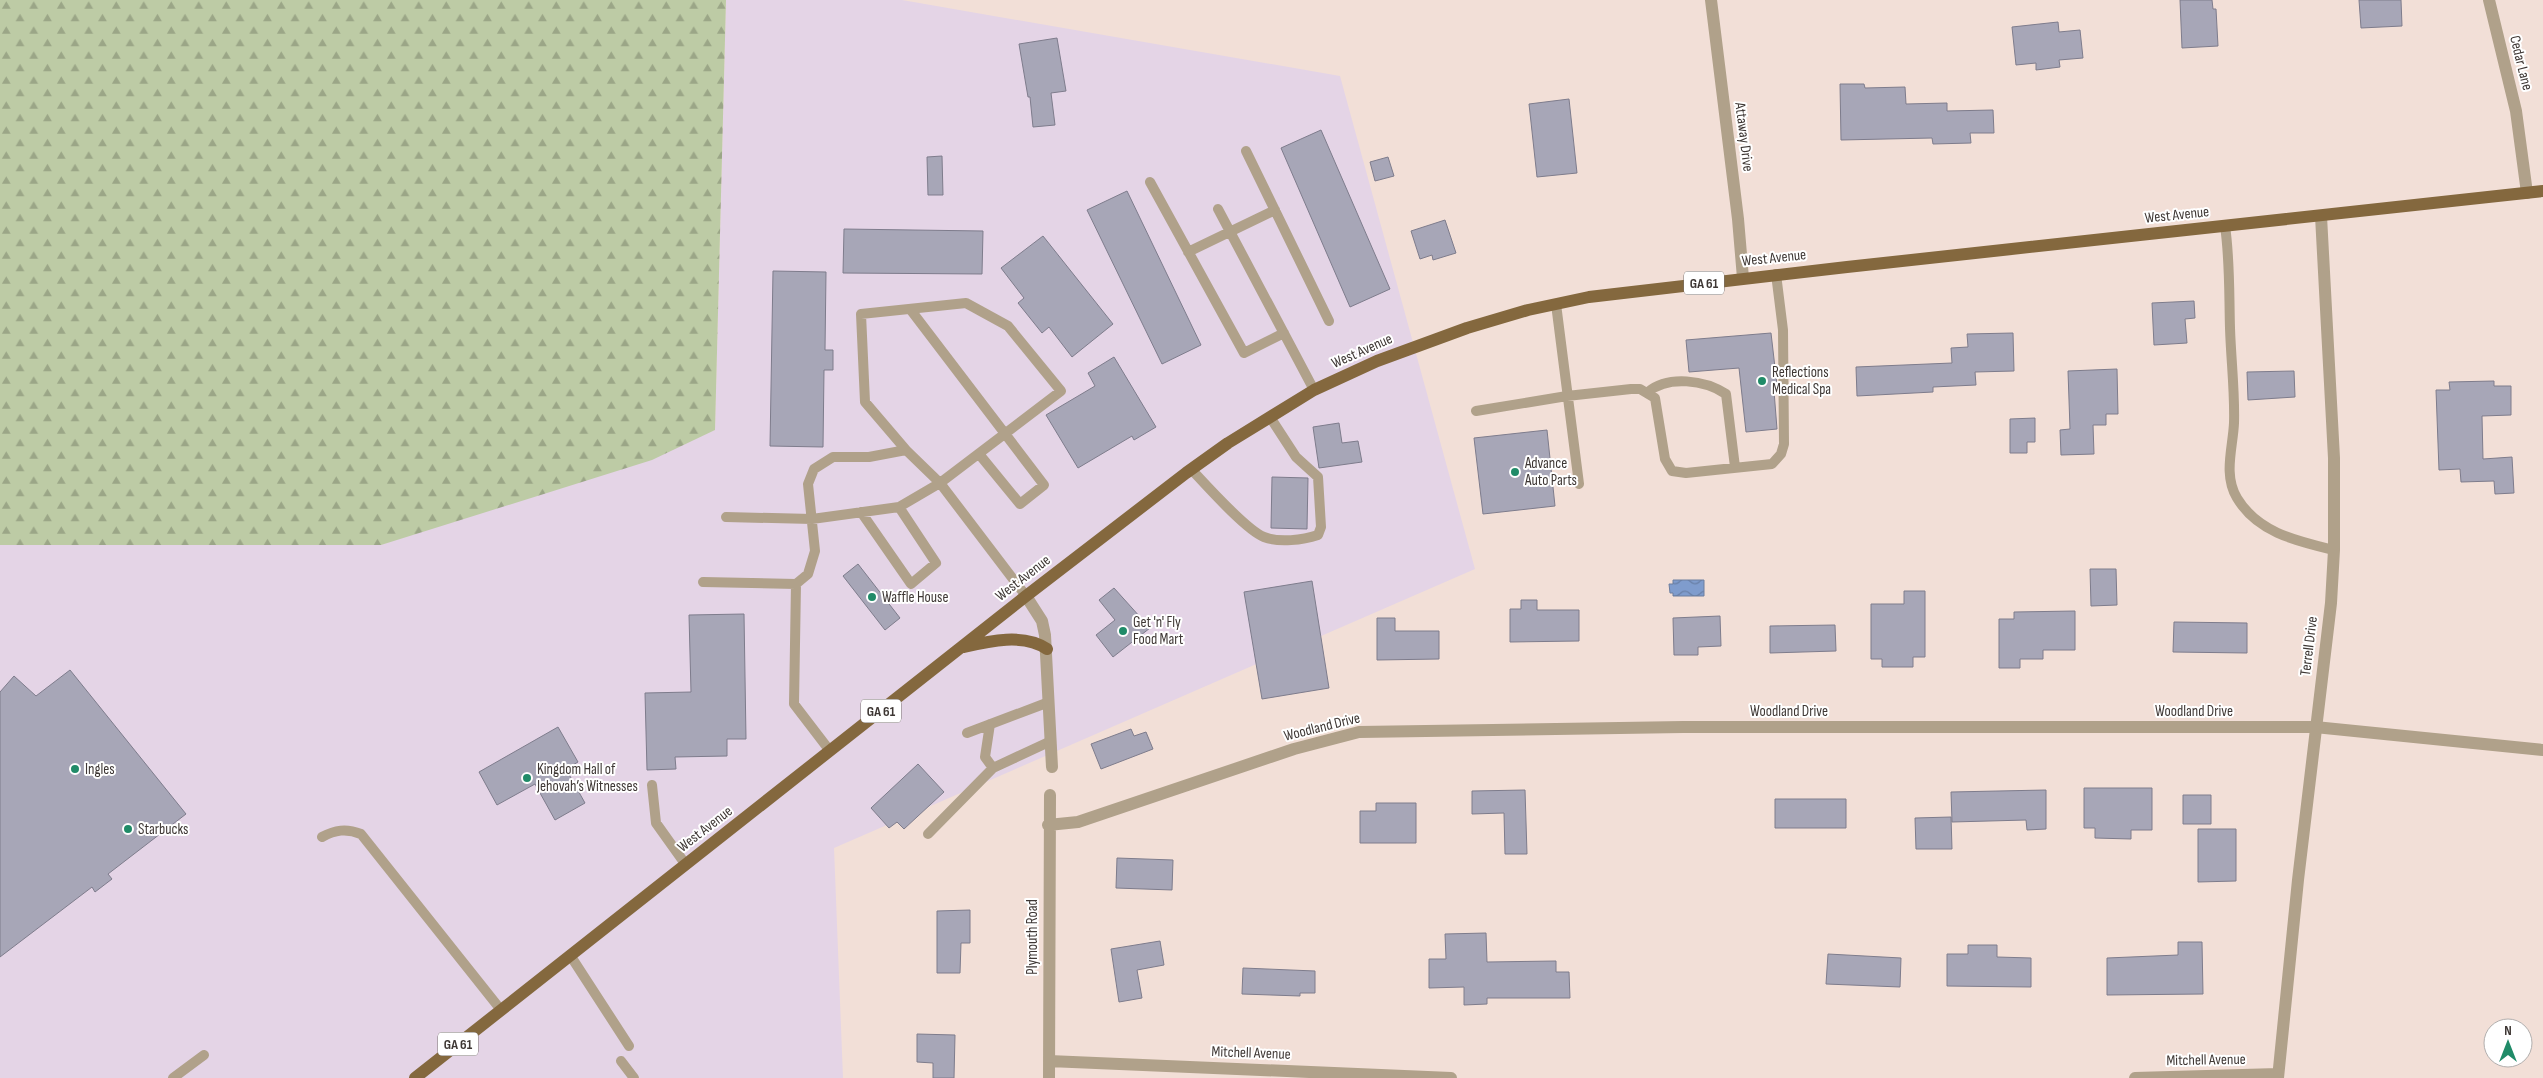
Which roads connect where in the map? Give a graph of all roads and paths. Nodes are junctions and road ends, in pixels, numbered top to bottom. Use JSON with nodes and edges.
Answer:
{"nodes":[{"id":1,"x":1711,"y":0,"type":"edge"},
{"id":2,"x":2489,"y":0,"type":"edge"},
{"id":3,"x":1246,"y":151,"type":"dead end"},
{"id":4,"x":1150,"y":182,"type":"dead end"},
{"id":5,"x":2543,"y":191,"type":"edge"},
{"id":6,"x":2527,"y":193,"type":"junction"},
{"id":7,"x":1218,"y":209,"type":"dead end"},
{"id":8,"x":1275,"y":210,"type":"junction"},
{"id":9,"x":2321,"y":216,"type":"junction"},
{"id":10,"x":2225,"y":226,"type":"junction"},
{"id":11,"x":1230,"y":232,"type":"junction"},
{"id":12,"x":1188,"y":252,"type":"junction"},
{"id":13,"x":1776,"y":274,"type":"junction"},
{"id":14,"x":1743,"y":278,"type":"junction"},
{"id":15,"x":1556,"y":304,"type":"junction"},
{"id":16,"x":910,"y":309,"type":"junction"},
{"id":17,"x":1329,"y":321,"type":"dead end"},
{"id":18,"x":1284,"y":333,"type":"junction"},
{"id":19,"x":1314,"y":390,"type":"junction"},
{"id":20,"x":1648,"y":392,"type":"junction"},
{"id":21,"x":1567,"y":396,"type":"junction"},
{"id":22,"x":1476,"y":411,"type":"dead end"},
{"id":23,"x":1270,"y":417,"type":"junction"},
{"id":24,"x":1004,"y":435,"type":"junction"},
{"id":25,"x":906,"y":450,"type":"junction"},
{"id":26,"x":978,"y":454,"type":"junction"},
{"id":27,"x":1735,"y":467,"type":"junction"},
{"id":28,"x":1191,"y":469,"type":"junction"},
{"id":29,"x":940,"y":483,"type":"junction"},
{"id":30,"x":1579,"y":484,"type":"dead end"},
{"id":31,"x":899,"y":507,"type":"junction"},
{"id":32,"x":861,"y":512,"type":"junction"},
{"id":33,"x":726,"y":517,"type":"dead end"},
{"id":34,"x":812,"y":519,"type":"junction"},
{"id":35,"x":2334,"y":550,"type":"junction"},
{"id":36,"x":703,"y":582,"type":"dead end"},
{"id":37,"x":796,"y":584,"type":"junction"},
{"id":38,"x":1026,"y":596,"type":"junction"},
{"id":39,"x":961,"y":647,"type":"junction"},
{"id":40,"x":1047,"y":649,"type":"junction"},
{"id":41,"x":1049,"y":702,"type":"junction"},
{"id":42,"x":990,"y":724,"type":"junction"},
{"id":43,"x":2316,"y":727,"type":"junction"},
{"id":44,"x":967,"y":733,"type":"dead end"},
{"id":45,"x":1051,"y":741,"type":"junction"},
{"id":46,"x":2543,"y":750,"type":"edge"},
{"id":47,"x":830,"y":751,"type":"junction"},
{"id":48,"x":1052,"y":767,"type":"dead end"},
{"id":49,"x":993,"y":768,"type":"junction"},
{"id":50,"x":652,"y":785,"type":"dead end"},
{"id":51,"x":1050,"y":795,"type":"dead end"},
{"id":52,"x":1048,"y":826,"type":"junction"},
{"id":53,"x":928,"y":834,"type":"dead end"},
{"id":54,"x":322,"y":837,"type":"dead end"},
{"id":55,"x":686,"y":864,"type":"junction"},
{"id":56,"x":570,"y":955,"type":"junction"},
{"id":57,"x":501,"y":1010,"type":"junction"},
{"id":58,"x":629,"y":1046,"type":"dead end"},
{"id":59,"x":204,"y":1055,"type":"dead end"},
{"id":60,"x":621,"y":1061,"type":"dead end"},
{"id":61,"x":1049,"y":1061,"type":"junction"},
{"id":62,"x":2278,"y":1076,"type":"edge"},
{"id":63,"x":174,"y":1078,"type":"edge"},
{"id":64,"x":415,"y":1078,"type":"edge"},
{"id":65,"x":634,"y":1078,"type":"edge"},
{"id":66,"x":1049,"y":1078,"type":"edge"},
{"id":67,"x":1451,"y":1078,"type":"edge"},
{"id":68,"x":2134,"y":1078,"type":"edge"}],
"edges":[{"from":1,"to":14,"type":"street","name":"Attaway Drive"},
{"from":2,"to":6,"type":"street","name":"Cedar Lane"},
{"from":3,"to":8,"type":"lane"},
{"from":4,"to":12,"type":"lane"},
{"from":5,"to":6,"type":"main road","name":"West Avenue","number":"GA 61"},
{"from":6,"to":9,"type":"main road","name":"West Avenue","number":"GA 61"},
{"from":7,"to":11,"type":"lane"},
{"from":8,"to":11,"type":"lane"},
{"from":8,"to":17,"type":"lane"},
{"from":9,"to":10,"type":"main road","name":"West Avenue","number":"GA 61"},
{"from":9,"to":35,"type":"street","name":"Terrell Drive"},
{"from":10,"to":13,"type":"main road","name":"West Avenue","number":"GA 61"},
{"from":10,"to":35,"type":"lane"},
{"from":11,"to":12,"type":"lane"},
{"from":11,"to":18,"type":"lane"},
{"from":12,"to":18,"type":"lane"},
{"from":13,"to":14,"type":"main road","name":"West Avenue","number":"GA 61"},
{"from":13,"to":27,"type":"lane"},
{"from":14,"to":15,"type":"main road","name":"West Avenue","number":"GA 61"},
{"from":15,"to":19,"type":"main road","name":"West Avenue","number":"GA 61"},
{"from":15,"to":21,"type":"lane"},
{"from":16,"to":24,"type":"lane"},
{"from":16,"to":24,"type":"lane"},
{"from":16,"to":25,"type":"lane"},
{"from":18,"to":19,"type":"lane"},
{"from":19,"to":23,"type":"main road","name":"West Avenue","number":"GA 61"},
{"from":20,"to":21,"type":"lane"},
{"from":20,"to":27,"type":"lane"},
{"from":20,"to":27,"type":"lane"},
{"from":21,"to":22,"type":"lane"},
{"from":21,"to":30,"type":"lane"},
{"from":23,"to":28,"type":"main road","name":"West Avenue","number":"GA 61"},
{"from":23,"to":28,"type":"lane"},
{"from":24,"to":26,"type":"lane"},
{"from":24,"to":26,"type":"lane"},
{"from":25,"to":29,"type":"lane"},
{"from":25,"to":34,"type":"lane"},
{"from":26,"to":29,"type":"lane"},
{"from":28,"to":38,"type":"main road","name":"West Avenue","number":"GA 61"},
{"from":29,"to":31,"type":"lane"},
{"from":29,"to":38,"type":"lane"},
{"from":31,"to":32,"type":"lane"},
{"from":31,"to":32,"type":"lane"},
{"from":32,"to":34,"type":"lane"},
{"from":33,"to":34,"type":"lane"},
{"from":34,"to":37,"type":"lane"},
{"from":35,"to":43,"type":"street","name":"Terrell Drive"},
{"from":36,"to":37,"type":"lane"},
{"from":37,"to":47,"type":"lane"},
{"from":38,"to":39,"type":"main road","name":"West Avenue","number":"GA 61"},
{"from":38,"to":40,"type":"street"},
{"from":39,"to":40,"type":"main road"},
{"from":39,"to":47,"type":"main road","name":"West Avenue","number":"GA 61"},
{"from":40,"to":41,"type":"street"},
{"from":41,"to":42,"type":"lane"},
{"from":41,"to":45,"type":"street"},
{"from":42,"to":44,"type":"lane"},
{"from":42,"to":49,"type":"lane"},
{"from":43,"to":46,"type":"street","name":"Woodland Drive"},
{"from":43,"to":52,"type":"street","name":"Woodland Drive"},
{"from":43,"to":62,"type":"street","name":"Terrell Drive"},
{"from":45,"to":48,"type":"street"},
{"from":45,"to":49,"type":"lane"},
{"from":47,"to":55,"type":"main road","name":"West Avenue","number":"GA 61"},
{"from":49,"to":53,"type":"lane"},
{"from":50,"to":55,"type":"lane"},
{"from":51,"to":52,"type":"street","name":"Plymouth Road"},
{"from":52,"to":61,"type":"street","name":"Plymouth Road"},
{"from":54,"to":57,"type":"lane"},
{"from":55,"to":56,"type":"main road","name":"West Avenue","number":"GA 61"},
{"from":56,"to":57,"type":"main road","name":"West Avenue","number":"GA 61"},
{"from":56,"to":58,"type":"lane"},
{"from":57,"to":64,"type":"main road","name":"West Avenue","number":"GA 61"},
{"from":59,"to":63,"type":"lane"},
{"from":60,"to":65,"type":"lane"},
{"from":61,"to":66,"type":"street","name":"Plymouth Road"},
{"from":61,"to":67,"type":"street","name":"Mitchell Avenue"},
{"from":62,"to":68,"type":"street","name":"Mitchell Avenue"}]}
